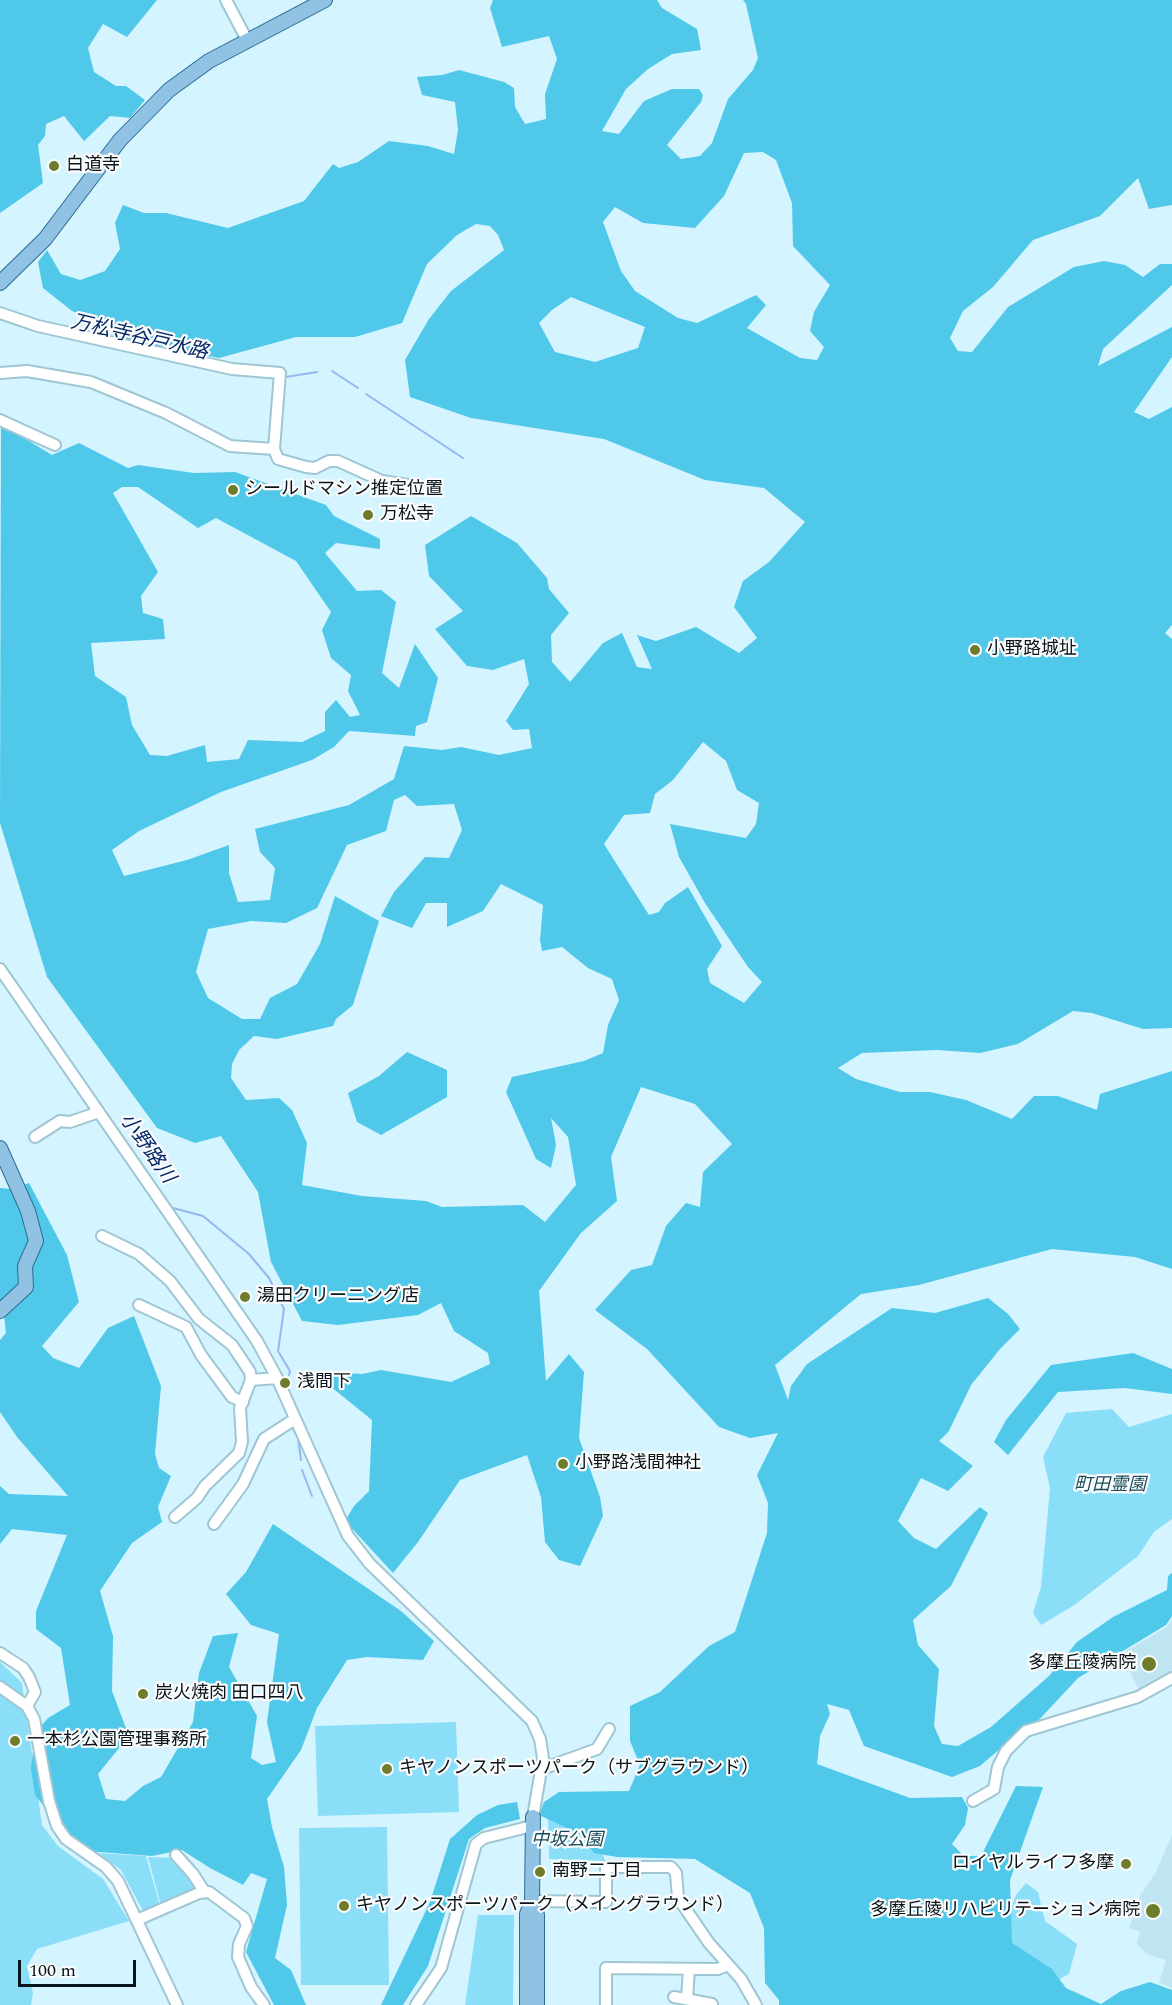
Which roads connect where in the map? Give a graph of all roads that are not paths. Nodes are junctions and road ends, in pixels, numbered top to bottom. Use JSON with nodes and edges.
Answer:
{"nodes":[{"id":1,"x":226,"y":0,"type":"edge"},
{"id":2,"x":325,"y":0,"type":"edge"},
{"id":3,"x":247,"y":40,"type":"junction"},
{"id":4,"x":0,"y":284,"type":"edge"},
{"id":5,"x":0,"y":313,"type":"edge"},
{"id":6,"x":0,"y":373,"type":"edge"},
{"id":7,"x":0,"y":420,"type":"edge"},
{"id":8,"x":55,"y":445,"type":"dead end"},
{"id":9,"x":274,"y":448,"type":"junction"},
{"id":10,"x":429,"y":488,"type":"dead end"},
{"id":11,"x":0,"y":969,"type":"edge"},
{"id":12,"x":99,"y":1112,"type":"junction"},
{"id":13,"x":35,"y":1137,"type":"dead end"},
{"id":14,"x":0,"y":1148,"type":"edge"},
{"id":15,"x":102,"y":1236,"type":"dead end"},
{"id":16,"x":139,"y":1305,"type":"dead end"},
{"id":17,"x":0,"y":1311,"type":"edge"},
{"id":18,"x":277,"y":1377,"type":"junction"},
{"id":19,"x":251,"y":1380,"type":"junction"},
{"id":20,"x":243,"y":1402,"type":"junction"},
{"id":21,"x":295,"y":1419,"type":"junction"},
{"id":22,"x":175,"y":1517,"type":"dead end"},
{"id":23,"x":214,"y":1524,"type":"dead end"},
{"id":24,"x":0,"y":1653,"type":"edge"},
{"id":25,"x":1172,"y":1678,"type":"edge"},
{"id":26,"x":0,"y":1687,"type":"edge"},
{"id":27,"x":27,"y":1706,"type":"junction"},
{"id":28,"x":609,"y":1729,"type":"dead end"},
{"id":29,"x":542,"y":1769,"type":"junction"},
{"id":30,"x":973,"y":1801,"type":"dead end"},
{"id":31,"x":532,"y":1822,"type":"junction"},
{"id":32,"x":176,"y":1855,"type":"dead end"},
{"id":33,"x":204,"y":1891,"type":"junction"},
{"id":34,"x":532,"y":1901,"type":"junction"},
{"id":35,"x":137,"y":1920,"type":"junction"},
{"id":36,"x":728,"y":1965,"type":"junction"},
{"id":37,"x":688,"y":1968,"type":"junction"},
{"id":38,"x":674,"y":1997,"type":"dead end"},
{"id":39,"x":687,"y":1999,"type":"junction"},
{"id":40,"x":712,"y":2004,"type":"edge"},
{"id":41,"x":177,"y":2005,"type":"edge"},
{"id":42,"x":264,"y":2005,"type":"edge"},
{"id":43,"x":416,"y":2005,"type":"edge"},
{"id":44,"x":526,"y":2005,"type":"edge"},
{"id":45,"x":537,"y":2005,"type":"edge"},
{"id":46,"x":606,"y":2005,"type":"edge"},
{"id":47,"x":756,"y":2005,"type":"edge"}],
"edges":[{"from":1,"to":3,"type":"street"},
{"from":2,"to":3,"type":"main road"},
{"from":3,"to":4,"type":"main road"},
{"from":5,"to":9,"type":"street"},
{"from":6,"to":9,"type":"street"},
{"from":7,"to":8,"type":"street"},
{"from":9,"to":10,"type":"street"},
{"from":11,"to":12,"type":"street"},
{"from":12,"to":13,"type":"street"},
{"from":12,"to":18,"type":"street"},
{"from":14,"to":17,"type":"main road"},
{"from":15,"to":19,"type":"street"},
{"from":16,"to":20,"type":"street"},
{"from":18,"to":19,"type":"street"},
{"from":18,"to":21,"type":"street"},
{"from":19,"to":20,"type":"street"},
{"from":20,"to":22,"type":"street"},
{"from":21,"to":23,"type":"street"},
{"from":21,"to":29,"type":"street"},
{"from":24,"to":27,"type":"street"},
{"from":25,"to":30,"type":"street"},
{"from":26,"to":27,"type":"street"},
{"from":27,"to":35,"type":"street"},
{"from":28,"to":29,"type":"street"},
{"from":29,"to":31,"type":"street"},
{"from":31,"to":34,"type":"main road"},
{"from":31,"to":43,"type":"street"},
{"from":32,"to":33,"type":"street"},
{"from":33,"to":35,"type":"street"},
{"from":33,"to":42,"type":"street"},
{"from":34,"to":36,"type":"street"},
{"from":34,"to":44,"type":"main road"},
{"from":34,"to":45,"type":"main road"},
{"from":35,"to":41,"type":"street"},
{"from":36,"to":37,"type":"street"},
{"from":36,"to":47,"type":"street"},
{"from":37,"to":39,"type":"street"},
{"from":37,"to":46,"type":"street"},
{"from":38,"to":39,"type":"street"},
{"from":39,"to":40,"type":"street"}]}
